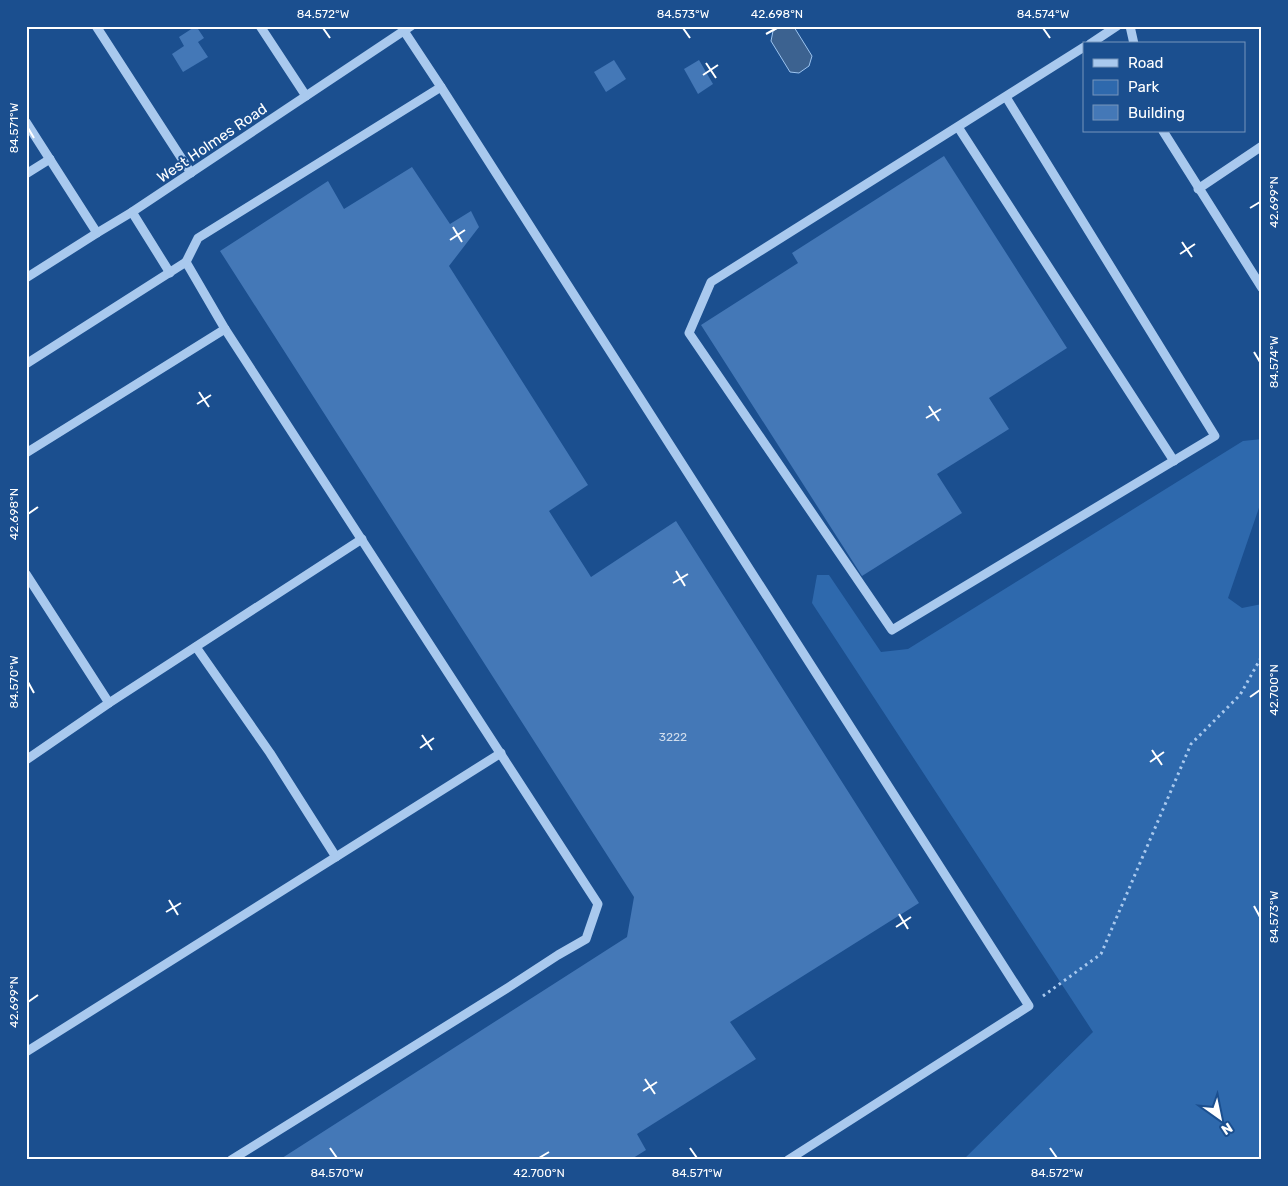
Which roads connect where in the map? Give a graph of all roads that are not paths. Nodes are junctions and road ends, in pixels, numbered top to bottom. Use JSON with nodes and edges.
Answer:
{"nodes":[{"id":1,"x":96,"y":26,"type":"edge"},
{"id":2,"x":260,"y":26,"type":"edge"},
{"id":3,"x":1117,"y":26,"type":"edge"},
{"id":4,"x":1130,"y":26,"type":"edge"},
{"id":5,"x":407,"y":29,"type":"edge"},
{"id":6,"x":1093,"y":42,"type":"edge"},
{"id":7,"x":1134,"y":42,"type":"edge"},
{"id":8,"x":1083,"y":48,"type":"edge"},
{"id":9,"x":441,"y":87,"type":"junction"},
{"id":10,"x":306,"y":96,"type":"junction"},
{"id":11,"x":1006,"y":97,"type":"junction"},
{"id":12,"x":26,"y":122,"type":"edge"},
{"id":13,"x":958,"y":127,"type":"junction"},
{"id":14,"x":1163,"y":132,"type":"edge"},
{"id":15,"x":1262,"y":146,"type":"edge"},
{"id":16,"x":50,"y":158,"type":"junction"},
{"id":17,"x":191,"y":173,"type":"junction"},
{"id":18,"x":26,"y":174,"type":"edge"},
{"id":19,"x":1198,"y":189,"type":"junction"},
{"id":20,"x":132,"y":212,"type":"junction"},
{"id":21,"x":97,"y":233,"type":"junction"},
{"id":22,"x":186,"y":262,"type":"junction"},
{"id":23,"x":170,"y":273,"type":"junction"},
{"id":24,"x":26,"y":278,"type":"edge"},
{"id":25,"x":1262,"y":288,"type":"edge"},
{"id":26,"x":226,"y":329,"type":"junction"},
{"id":27,"x":26,"y":364,"type":"edge"},
{"id":28,"x":26,"y":453,"type":"edge"},
{"id":29,"x":1174,"y":461,"type":"junction"},
{"id":30,"x":362,"y":539,"type":"junction"},
{"id":31,"x":26,"y":574,"type":"edge"},
{"id":32,"x":196,"y":647,"type":"junction"},
{"id":33,"x":109,"y":703,"type":"junction"},
{"id":34,"x":501,"y":753,"type":"junction"},
{"id":35,"x":26,"y":760,"type":"edge"},
{"id":36,"x":336,"y":857,"type":"junction"},
{"id":37,"x":26,"y":1052,"type":"edge"},
{"id":38,"x":231,"y":1160,"type":"edge"},
{"id":39,"x":788,"y":1160,"type":"edge"}],
"edges":[{"from":1,"to":17,"type":"street"},
{"from":2,"to":10,"type":"street"},
{"from":3,"to":6,"type":"street"},
{"from":4,"to":7,"type":"street"},
{"from":5,"to":9,"type":"street"},
{"from":5,"to":10,"type":"street","name":"West Holmes Road"},
{"from":8,"to":11,"type":"street"},
{"from":9,"to":22,"type":"street"},
{"from":9,"to":39,"type":"street"},
{"from":10,"to":17,"type":"street","name":"West Holmes Road"},
{"from":11,"to":13,"type":"street"},
{"from":11,"to":29,"type":"street"},
{"from":12,"to":16,"type":"street"},
{"from":13,"to":29,"type":"street"},
{"from":13,"to":29,"type":"street"},
{"from":14,"to":19,"type":"street"},
{"from":15,"to":19,"type":"street"},
{"from":16,"to":18,"type":"street"},
{"from":16,"to":21,"type":"street"},
{"from":17,"to":20,"type":"street","name":"West Holmes Road"},
{"from":19,"to":25,"type":"street"},
{"from":20,"to":21,"type":"street","name":"West Holmes Road"},
{"from":20,"to":23,"type":"street"},
{"from":21,"to":24,"type":"street","name":"West Holmes Road"},
{"from":22,"to":23,"type":"street"},
{"from":22,"to":26,"type":"street"},
{"from":23,"to":27,"type":"street"},
{"from":26,"to":28,"type":"street"},
{"from":26,"to":30,"type":"street"},
{"from":30,"to":32,"type":"street"},
{"from":30,"to":34,"type":"street"},
{"from":31,"to":33,"type":"street"},
{"from":32,"to":33,"type":"street"},
{"from":32,"to":36,"type":"street"},
{"from":33,"to":35,"type":"street"},
{"from":34,"to":36,"type":"street"},
{"from":34,"to":38,"type":"street"},
{"from":36,"to":37,"type":"street"}]}
